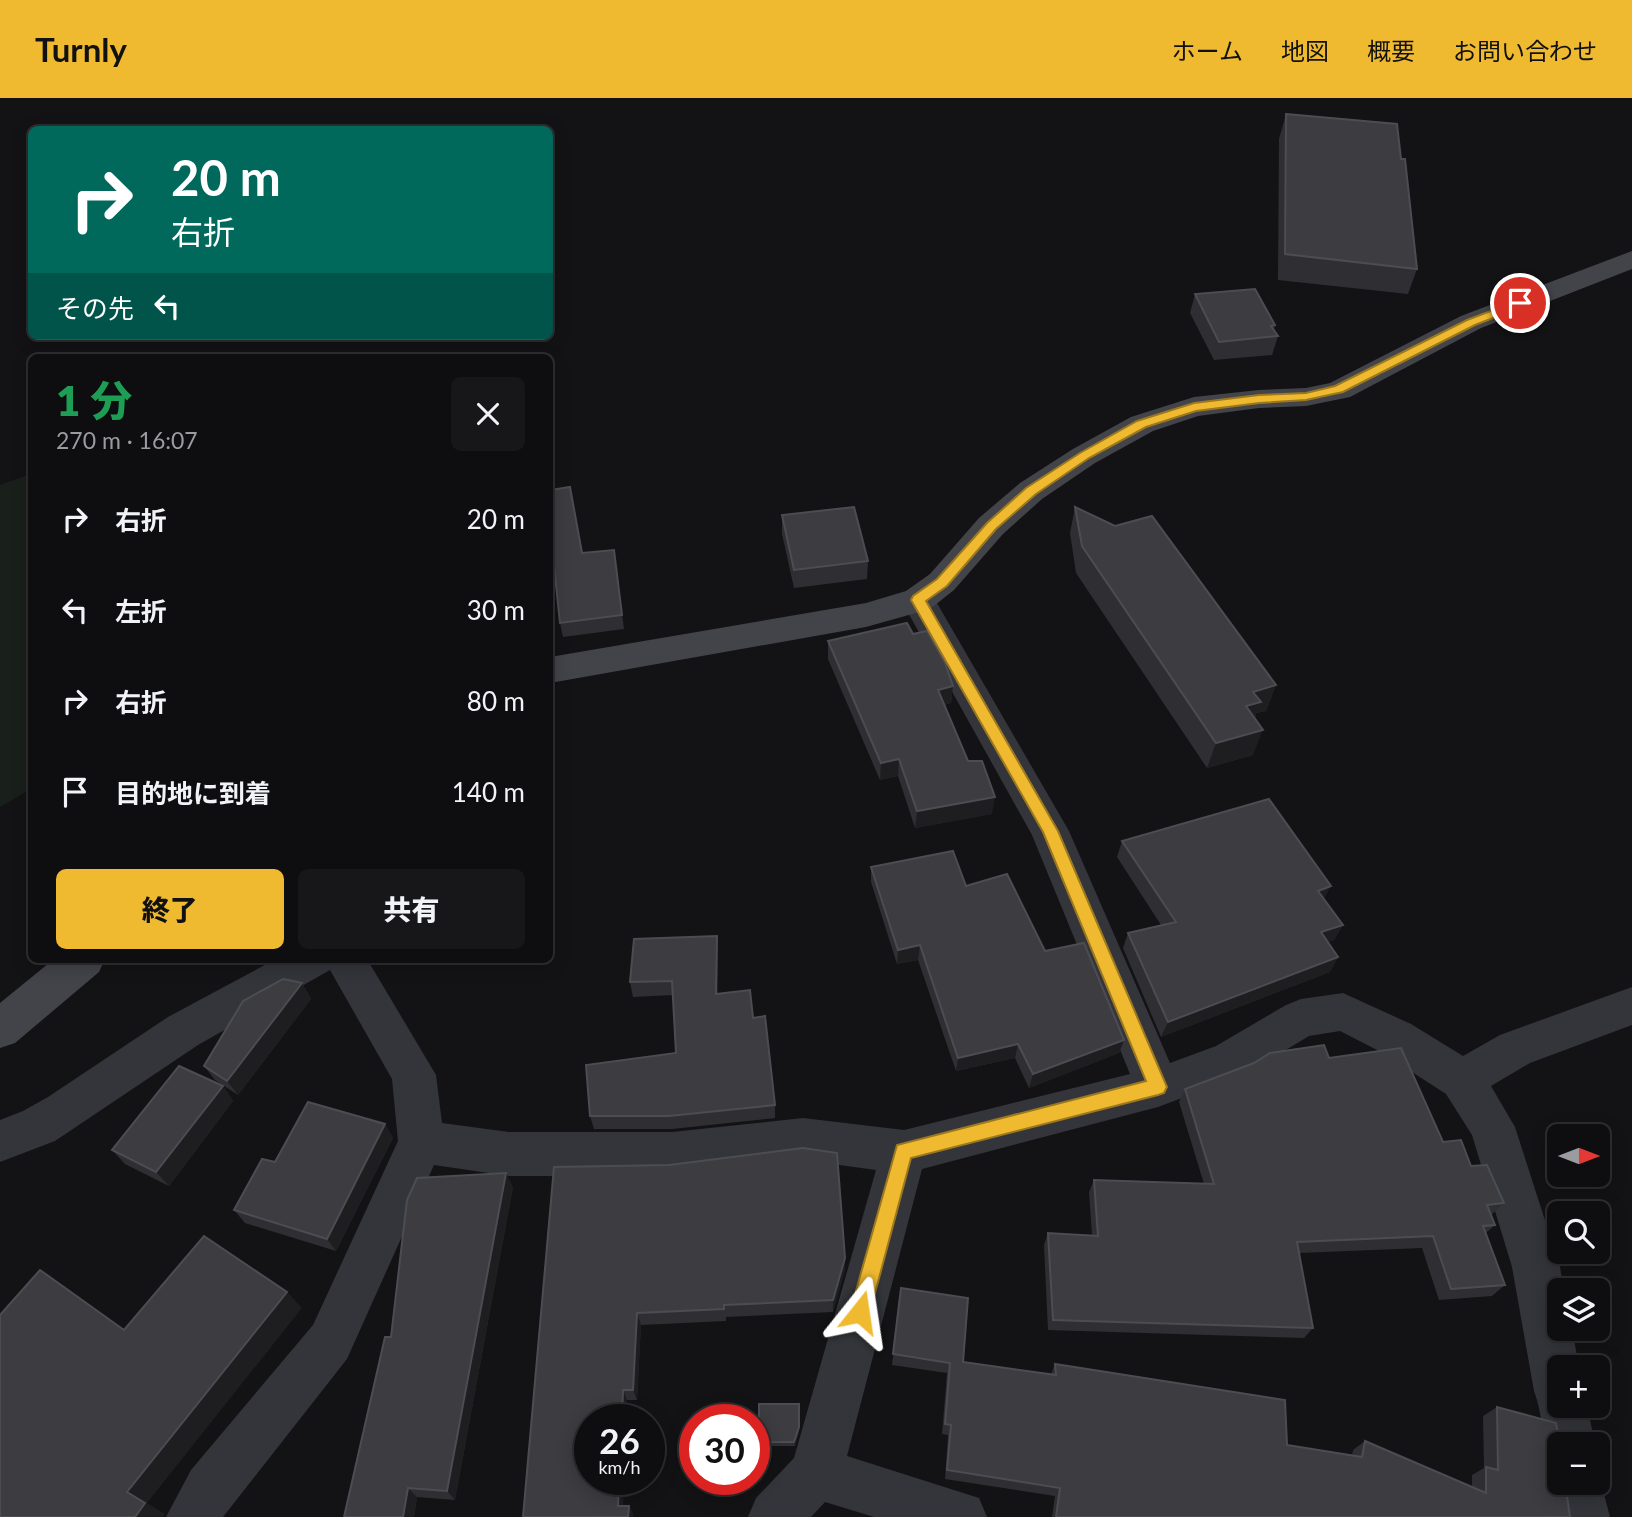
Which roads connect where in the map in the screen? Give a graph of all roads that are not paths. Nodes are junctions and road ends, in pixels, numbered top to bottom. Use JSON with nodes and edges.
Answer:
{"nodes":[{"id":1,"x":1632,"y":259,"type":"edge"},
{"id":2,"x":918,"y":600,"type":"junction"},
{"id":3,"x":553,"y":669,"type":"edge"},
{"id":4,"x":78,"y":963,"type":"edge"},
{"id":5,"x":307,"y":963,"type":"edge"},
{"id":6,"x":347,"y":963,"type":"edge"},
{"id":7,"x":1632,"y":1006,"type":"edge"},
{"id":8,"x":0,"y":1029,"type":"edge"},
{"id":9,"x":1462,"y":1080,"type":"junction"},
{"id":10,"x":1158,"y":1087,"type":"junction"},
{"id":11,"x":0,"y":1141,"type":"edge"},
{"id":12,"x":421,"y":1142,"type":"junction"},
{"id":13,"x":904,"y":1152,"type":"junction"},
{"id":14,"x":1552,"y":1355,"type":"edge"},
{"id":15,"x":816,"y":1473,"type":"junction"},
{"id":16,"x":1579,"y":1495,"type":"edge"},
{"id":17,"x":193,"y":1517,"type":"edge"},
{"id":18,"x":775,"y":1517,"type":"edge"},
{"id":19,"x":960,"y":1517,"type":"edge"},
{"id":20,"x":1583,"y":1517,"type":"edge"}],
"edges":[{"from":1,"to":2,"type":"street"},
{"from":2,"to":3,"type":"street"},
{"from":2,"to":10,"type":"street"},
{"from":4,"to":8,"type":"street"},
{"from":5,"to":11,"type":"street"},
{"from":6,"to":12,"type":"street"},
{"from":7,"to":9,"type":"street"},
{"from":9,"to":10,"type":"street"},
{"from":9,"to":14,"type":"street"},
{"from":10,"to":13,"type":"street"},
{"from":12,"to":13,"type":"street"},
{"from":12,"to":17,"type":"street"},
{"from":13,"to":15,"type":"street"},
{"from":15,"to":18,"type":"street"},
{"from":15,"to":19,"type":"street"},
{"from":16,"to":20,"type":"street"}]}
